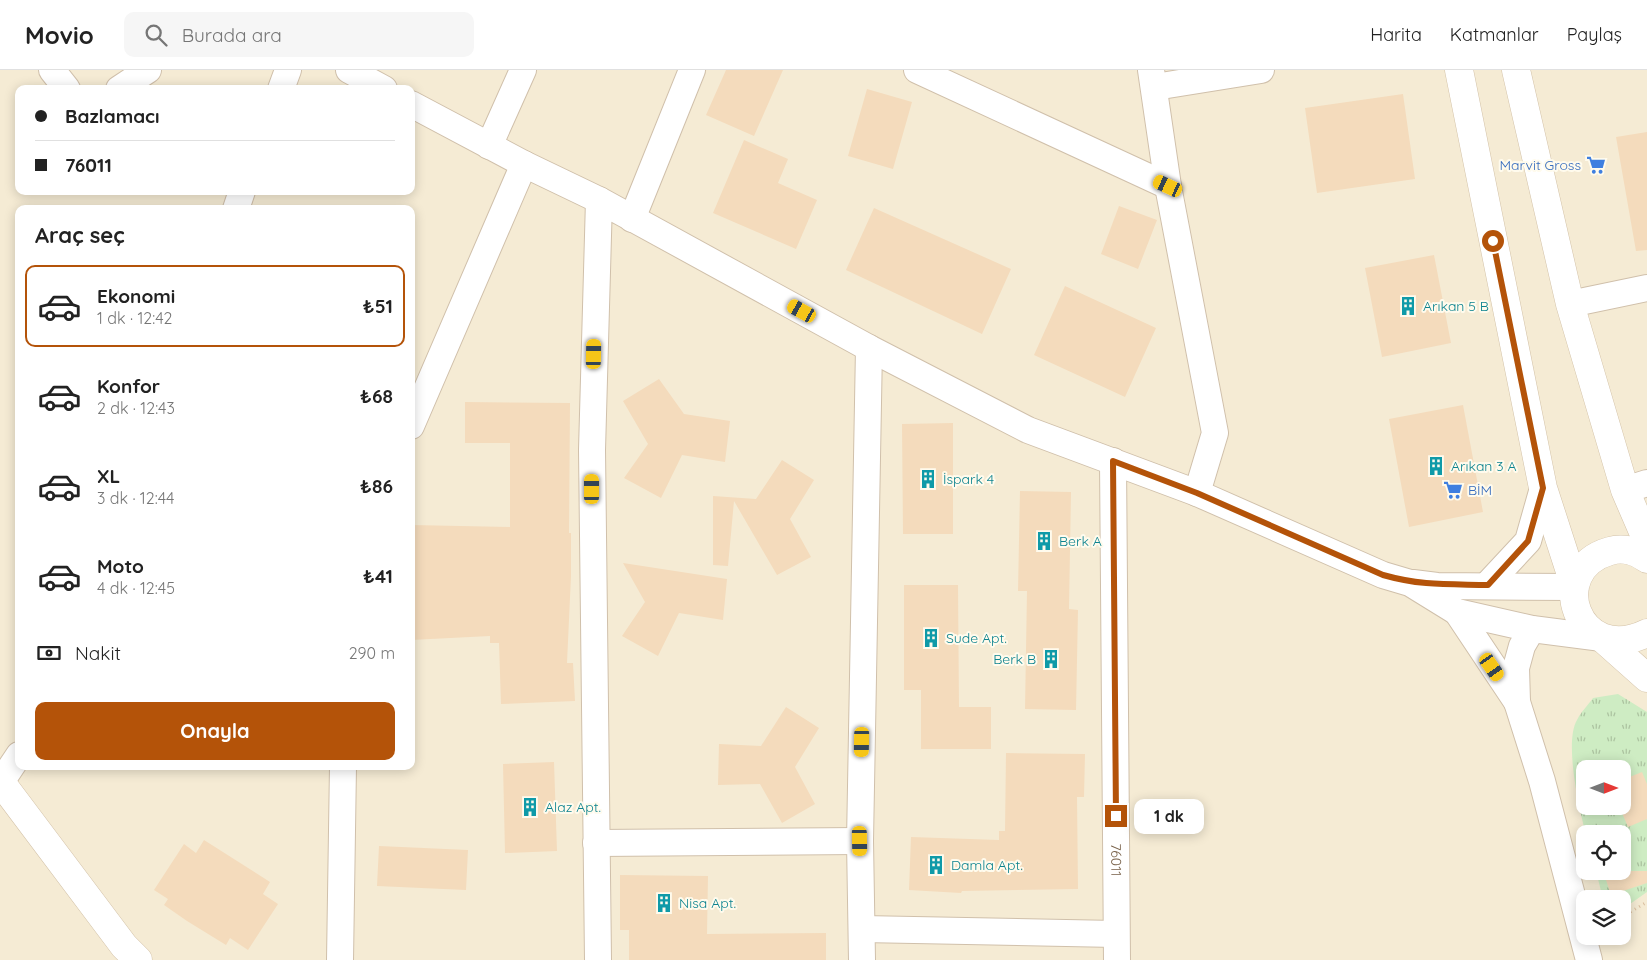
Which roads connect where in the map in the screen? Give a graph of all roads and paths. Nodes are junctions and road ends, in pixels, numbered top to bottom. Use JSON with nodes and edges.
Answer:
{"nodes":[{"id":1,"x":52,"y":70,"type":"edge"},
{"id":2,"x":148,"y":70,"type":"edge"},
{"id":3,"x":288,"y":70,"type":"edge"},
{"id":4,"x":349,"y":70,"type":"edge"},
{"id":5,"x":523,"y":70,"type":"edge"},
{"id":6,"x":692,"y":70,"type":"edge"},
{"id":7,"x":917,"y":70,"type":"edge"},
{"id":8,"x":1261,"y":70,"type":"edge"},
{"id":9,"x":1459,"y":70,"type":"edge"},
{"id":10,"x":1516,"y":70,"type":"edge"},
{"id":11,"x":1153,"y":78,"type":"edge"},
{"id":12,"x":64,"y":85,"type":"edge"},
{"id":13,"x":125,"y":85,"type":"edge"},
{"id":14,"x":282,"y":85,"type":"edge"},
{"id":15,"x":377,"y":85,"type":"edge"},
{"id":16,"x":415,"y":106,"type":"edge"},
{"id":17,"x":489,"y":146,"type":"junction"},
{"id":18,"x":524,"y":164,"type":"junction"},
{"id":19,"x":1168,"y":186,"type":"junction"},
{"id":20,"x":599,"y":200,"type":"junction"},
{"id":21,"x":632,"y":218,"type":"junction"},
{"id":22,"x":1647,"y":288,"type":"edge"},
{"id":23,"x":1570,"y":304,"type":"junction"},
{"id":24,"x":869,"y":348,"type":"junction"},
{"id":25,"x":415,"y":417,"type":"edge"},
{"id":26,"x":1113,"y":461,"type":"junction"},
{"id":27,"x":1636,"y":486,"type":"edge"},
{"id":28,"x":1543,"y":488,"type":"junction"},
{"id":29,"x":1197,"y":493,"type":"junction"},
{"id":30,"x":1647,"y":541,"type":"edge"},
{"id":31,"x":1647,"y":558,"type":"edge"},
{"id":32,"x":1410,"y":583,"type":"junction"},
{"id":33,"x":1488,"y":585,"type":"junction"},
{"id":34,"x":1575,"y":587,"type":"junction"},
{"id":35,"x":1458,"y":612,"type":"junction"},
{"id":36,"x":1532,"y":629,"type":"junction"},
{"id":37,"x":1647,"y":633,"type":"edge"},
{"id":38,"x":1602,"y":638,"type":"junction"},
{"id":39,"x":1647,"y":678,"type":"edge"},
{"id":40,"x":1517,"y":702,"type":"junction"},
{"id":41,"x":15,"y":761,"type":"edge"},
{"id":42,"x":343,"y":770,"type":"edge"},
{"id":43,"x":0,"y":782,"type":"edge"},
{"id":44,"x":860,"y":841,"type":"junction"},
{"id":45,"x":596,"y":843,"type":"junction"},
{"id":46,"x":1647,"y":902,"type":"edge"},
{"id":47,"x":1631,"y":912,"type":"edge"},
{"id":48,"x":862,"y":929,"type":"junction"},
{"id":49,"x":1116,"y":934,"type":"junction"},
{"id":50,"x":138,"y":960,"type":"edge"},
{"id":51,"x":340,"y":960,"type":"edge"},
{"id":52,"x":598,"y":960,"type":"edge"},
{"id":53,"x":862,"y":960,"type":"edge"},
{"id":54,"x":1117,"y":960,"type":"edge"},
{"id":55,"x":1589,"y":960,"type":"edge"}],
"edges":[{"from":1,"to":12,"type":"street"},
{"from":2,"to":13,"type":"street"},
{"from":3,"to":14,"type":"street"},
{"from":4,"to":15,"type":"street"},
{"from":5,"to":17,"type":"street"},
{"from":6,"to":21,"type":"street"},
{"from":7,"to":19,"type":"street"},
{"from":8,"to":11,"type":"street"},
{"from":9,"to":28,"type":"main road"},
{"from":10,"to":23,"type":"main road"},
{"from":11,"to":19,"type":"street"},
{"from":16,"to":17,"type":"street"},
{"from":17,"to":18,"type":"street"},
{"from":18,"to":20,"type":"street"},
{"from":18,"to":25,"type":"street"},
{"from":19,"to":29,"type":"street"},
{"from":20,"to":21,"type":"street"},
{"from":20,"to":45,"type":"street"},
{"from":21,"to":24,"type":"street"},
{"from":22,"to":23,"type":"street"},
{"from":23,"to":27,"type":"main road"},
{"from":24,"to":26,"type":"street"},
{"from":24,"to":44,"type":"street"},
{"from":26,"to":29,"type":"street"},
{"from":26,"to":49,"type":"street","name":"76011"},
{"from":27,"to":30,"type":"main road"},
{"from":28,"to":33,"type":"street"},
{"from":28,"to":34,"type":"main road"},
{"from":29,"to":32,"type":"street"},
{"from":31,"to":34,"type":"main road"},
{"from":32,"to":33,"type":"street"},
{"from":32,"to":35,"type":"street"},
{"from":33,"to":34,"type":"street"},
{"from":34,"to":38,"type":"main road"},
{"from":35,"to":36,"type":"street"},
{"from":35,"to":40,"type":"street"},
{"from":36,"to":38,"type":"street"},
{"from":36,"to":40,"type":"street"},
{"from":37,"to":38,"type":"main road"},
{"from":38,"to":39,"type":"main road"},
{"from":40,"to":55,"type":"street"},
{"from":41,"to":43,"type":"street"},
{"from":42,"to":51,"type":"street"},
{"from":43,"to":50,"type":"main road"},
{"from":44,"to":45,"type":"street"},
{"from":44,"to":48,"type":"street"},
{"from":45,"to":52,"type":"street"},
{"from":46,"to":47,"type":"path"},
{"from":48,"to":49,"type":"street"},
{"from":48,"to":53,"type":"street"},
{"from":49,"to":54,"type":"street","name":"76011"}]}
